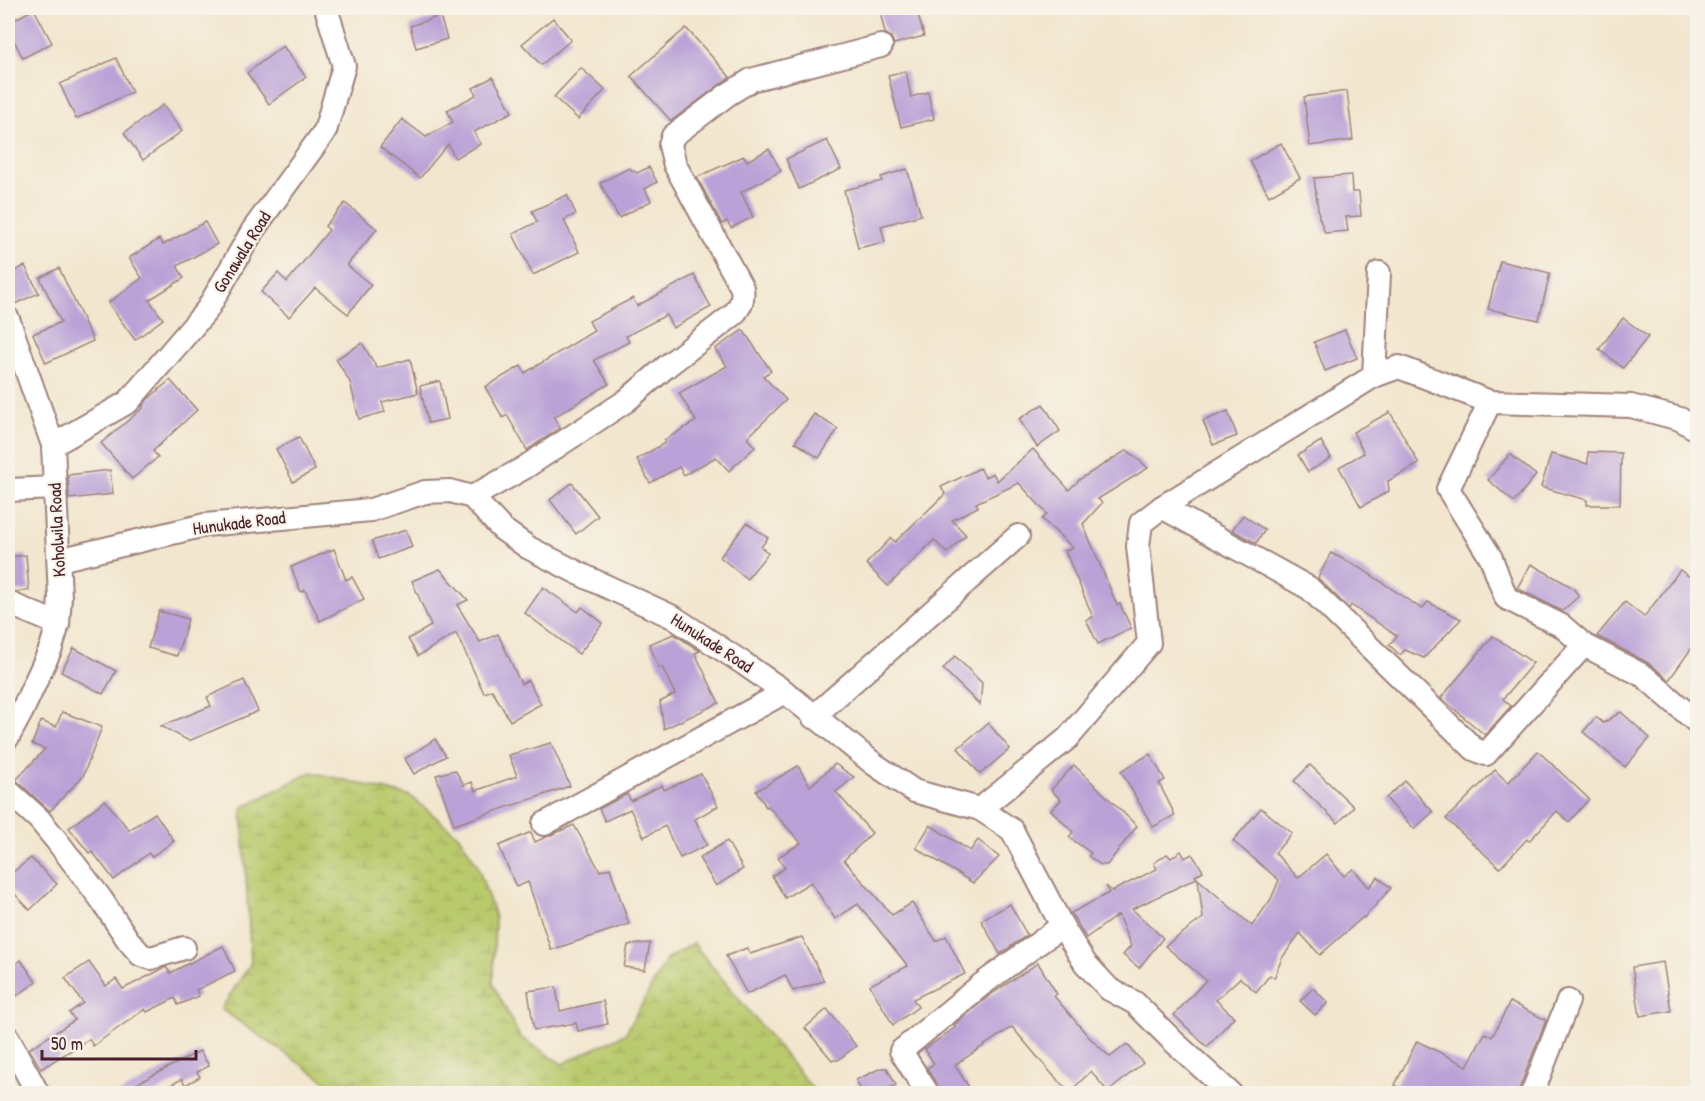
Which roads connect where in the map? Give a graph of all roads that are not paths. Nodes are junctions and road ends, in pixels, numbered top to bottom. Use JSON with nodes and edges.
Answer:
{"nodes":[{"id":1,"x":326,"y":8,"type":"edge"},
{"id":2,"x":881,"y":46,"type":"dead end"},
{"id":3,"x":1380,"y":273,"type":"dead end"},
{"id":4,"x":8,"y":319,"type":"edge"},
{"id":5,"x":1374,"y":376,"type":"junction"},
{"id":6,"x":1490,"y":402,"type":"junction"},
{"id":7,"x":1698,"y":430,"type":"edge"},
{"id":8,"x":53,"y":445,"type":"junction"},
{"id":9,"x":56,"y":488,"type":"junction"},
{"id":10,"x":8,"y":490,"type":"edge"},
{"id":11,"x":472,"y":497,"type":"junction"},
{"id":12,"x":1162,"y":507,"type":"junction"},
{"id":13,"x":1018,"y":536,"type":"dead end"},
{"id":14,"x":59,"y":560,"type":"junction"},
{"id":15,"x":8,"y":603,"type":"edge"},
{"id":16,"x":58,"y":624,"type":"junction"},
{"id":17,"x":1584,"y":645,"type":"junction"},
{"id":18,"x":785,"y":692,"type":"junction"},
{"id":19,"x":813,"y":717,"type":"junction"},
{"id":20,"x":1698,"y":723,"type":"edge"},
{"id":21,"x":8,"y":737,"type":"edge"},
{"id":22,"x":8,"y":791,"type":"edge"},
{"id":23,"x":980,"y":809,"type":"junction"},
{"id":24,"x":544,"y":824,"type":"dead end"},
{"id":25,"x":1062,"y":926,"type":"junction"},
{"id":26,"x":184,"y":948,"type":"dead end"},
{"id":27,"x":1568,"y":1001,"type":"dead end"},
{"id":28,"x":8,"y":1038,"type":"edge"},
{"id":29,"x":38,"y":1094,"type":"edge"},
{"id":30,"x":928,"y":1094,"type":"edge"},
{"id":31,"x":1231,"y":1094,"type":"edge"},
{"id":32,"x":1532,"y":1094,"type":"edge"}],
"edges":[{"from":1,"to":8,"type":"street","name":"Gonawala Road"},
{"from":2,"to":11,"type":"street"},
{"from":3,"to":5,"type":"street"},
{"from":4,"to":8,"type":"street","name":"Koholwila Road"},
{"from":5,"to":6,"type":"street"},
{"from":5,"to":12,"type":"street"},
{"from":6,"to":7,"type":"street"},
{"from":6,"to":17,"type":"street"},
{"from":8,"to":9,"type":"street","name":"Koholwila Road"},
{"from":9,"to":10,"type":"street"},
{"from":9,"to":14,"type":"street","name":"Koholwila Road"},
{"from":11,"to":14,"type":"street","name":"Hunukade Road"},
{"from":11,"to":18,"type":"street","name":"Hunukade Road"},
{"from":12,"to":17,"type":"street"},
{"from":12,"to":23,"type":"street"},
{"from":13,"to":19,"type":"street"},
{"from":14,"to":16,"type":"street","name":"Koholwila Road"},
{"from":15,"to":16,"type":"street"},
{"from":16,"to":21,"type":"street","name":"Koholwila Road"},
{"from":17,"to":20,"type":"street"},
{"from":18,"to":19,"type":"street","name":"Hunukade Road"},
{"from":18,"to":24,"type":"street"},
{"from":19,"to":23,"type":"street","name":"Hunukade Road"},
{"from":22,"to":26,"type":"street"},
{"from":23,"to":25,"type":"street","name":"Hunukade Road"},
{"from":25,"to":30,"type":"street"},
{"from":25,"to":31,"type":"street","name":"Hunukade Road"},
{"from":27,"to":32,"type":"street"},
{"from":28,"to":29,"type":"street"}]}
